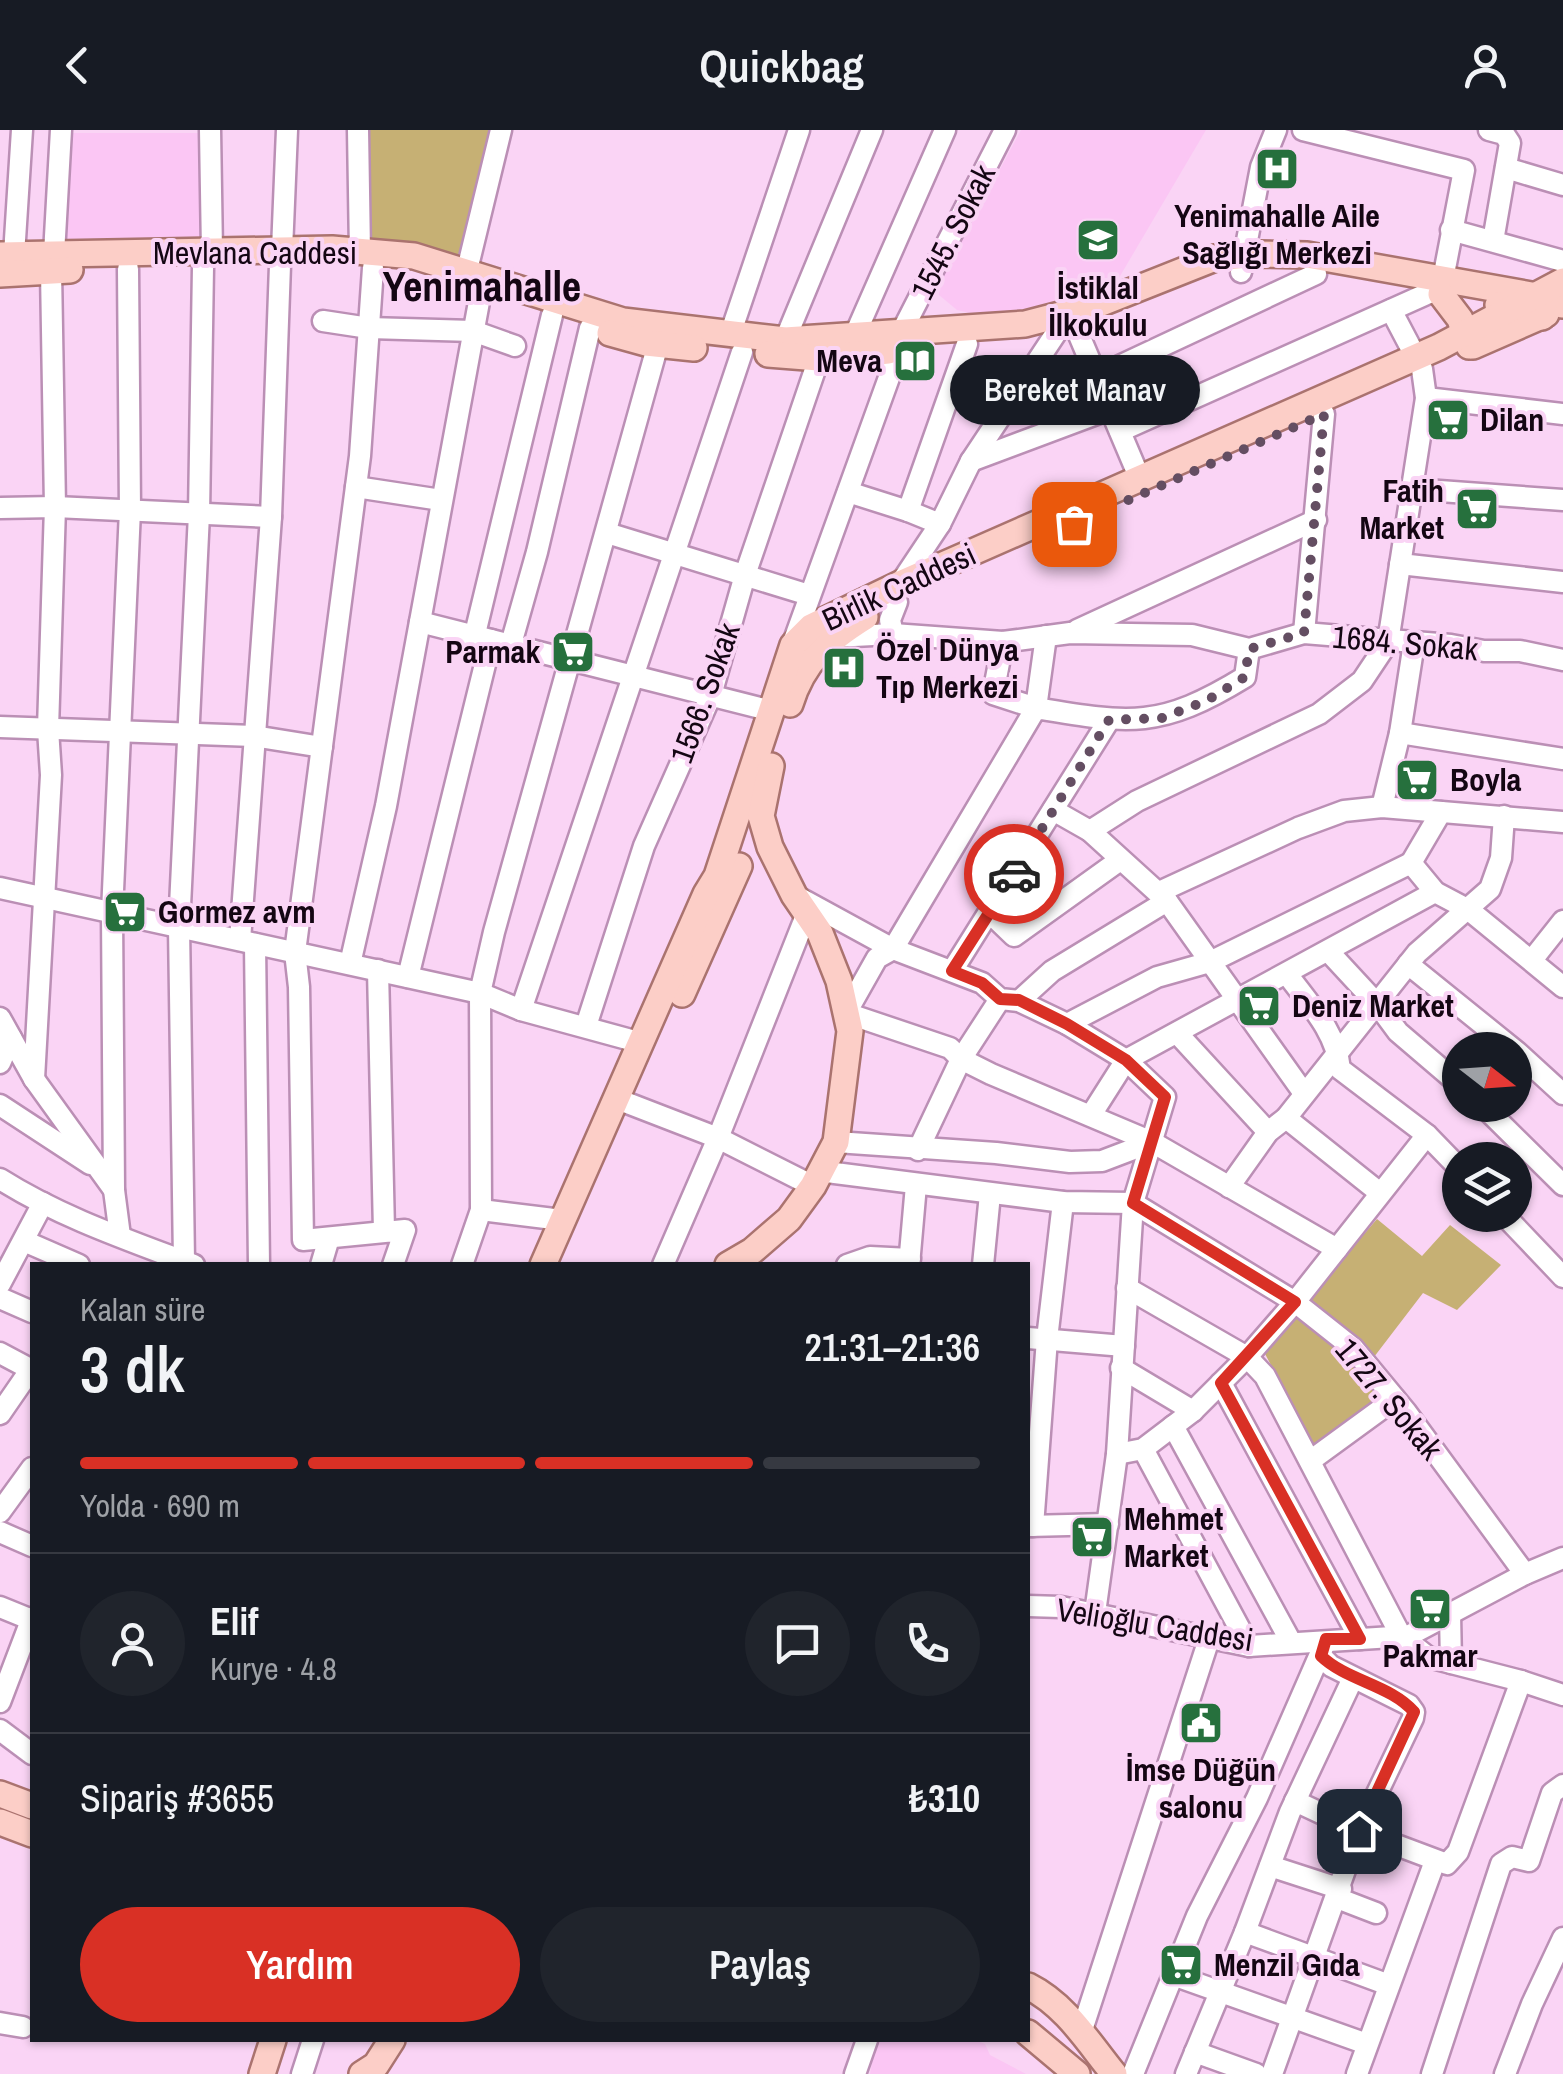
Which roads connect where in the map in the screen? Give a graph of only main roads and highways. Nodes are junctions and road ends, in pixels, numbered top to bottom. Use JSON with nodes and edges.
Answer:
{"nodes":[{"id":1,"x":208,"y":259,"type":"junction"},
{"id":2,"x":5,"y":261,"type":"edge"},
{"id":3,"x":53,"y":262,"type":"junction"},
{"id":4,"x":1242,"y":263,"type":"junction"},
{"id":5,"x":474,"y":281,"type":"junction"},
{"id":6,"x":1563,"y":281,"type":"edge"},
{"id":7,"x":1438,"y":288,"type":"junction"},
{"id":8,"x":1544,"y":306,"type":"edge"},
{"id":9,"x":1027,"y":330,"type":"junction"},
{"id":10,"x":1468,"y":340,"type":"junction"},
{"id":11,"x":900,"y":342,"type":"junction"},
{"id":12,"x":736,"y":343,"type":"junction"},
{"id":13,"x":1419,"y":363,"type":"junction"},
{"id":14,"x":899,"y":593,"type":"junction"},
{"id":15,"x":741,"y":861,"type":"junction"},
{"id":16,"x":717,"y":876,"type":"junction"},
{"id":17,"x":800,"y":904,"type":"junction"},
{"id":18,"x":625,"y":1102,"type":"junction"},
{"id":19,"x":544,"y":1262,"type":"edge"},
{"id":20,"x":557,"y":1262,"type":"edge"},
{"id":21,"x":734,"y":1262,"type":"edge"},
{"id":22,"x":0,"y":1794,"type":"edge"},
{"id":23,"x":30,"y":1805,"type":"edge"},
{"id":24,"x":0,"y":1822,"type":"edge"},
{"id":25,"x":30,"y":1833,"type":"edge"},
{"id":26,"x":1030,"y":1987,"type":"edge"},
{"id":27,"x":1076,"y":2027,"type":"junction"},
{"id":28,"x":1036,"y":2039,"type":"edge"},
{"id":29,"x":271,"y":2042,"type":"edge"},
{"id":30,"x":391,"y":2042,"type":"edge"},
{"id":31,"x":370,"y":2071,"type":"edge"},
{"id":32,"x":262,"y":2073,"type":"edge"},
{"id":33,"x":1077,"y":2074,"type":"edge"},
{"id":34,"x":1114,"y":2074,"type":"edge"}],
"edges":[{"from":1,"to":3,"type":"main road","name":"Mevlana Caddesi"},
{"from":1,"to":3,"type":"main road","name":"Mevlana Caddesi"},
{"from":1,"to":5,"type":"main road","name":"Mevlana Caddesi"},
{"from":2,"to":3,"type":"main road","name":"Mevlana Caddesi"},
{"from":4,"to":7,"type":"main road","name":"Mevlana Caddesi"},
{"from":4,"to":7,"type":"main road","name":"Mevlana Caddesi"},
{"from":4,"to":9,"type":"main road","name":"Mevlana Caddesi"},
{"from":4,"to":9,"type":"main road","name":"Mevlana Caddesi"},
{"from":5,"to":12,"type":"main road","name":"Mevlana Caddesi"},
{"from":5,"to":12,"type":"main road","name":"Mevlana Caddesi"},
{"from":6,"to":8,"type":"main road","name":"Birlik Caddesi"},
{"from":7,"to":8,"type":"main road","name":"Mevlana Caddesi"},
{"from":7,"to":10,"type":"main road"},
{"from":8,"to":10,"type":"main road","name":"Birlik Caddesi"},
{"from":9,"to":11,"type":"main road","name":"Mevlana Caddesi"},
{"from":9,"to":11,"type":"main road","name":"Mevlana Caddesi"},
{"from":10,"to":13,"type":"main road","name":"Birlik Caddesi"},
{"from":11,"to":12,"type":"main road","name":"Mevlana Caddesi"},
{"from":11,"to":12,"type":"main road","name":"Mevlana Caddesi"},
{"from":13,"to":14,"type":"main road","name":"Birlik Caddesi"},
{"from":13,"to":14,"type":"main road","name":"Birlik Caddesi"},
{"from":14,"to":16,"type":"main road","name":"Birlik Caddesi"},
{"from":14,"to":17,"type":"main road","name":"Birlik Caddesi"},
{"from":15,"to":16,"type":"main road"},
{"from":15,"to":17,"type":"main road"},
{"from":15,"to":18,"type":"main road"},
{"from":16,"to":18,"type":"main road","name":"Birlik Caddesi"},
{"from":17,"to":21,"type":"main road","name":"Birlik Caddesi"},
{"from":18,"to":19,"type":"main road","name":"Birlik Caddesi"},
{"from":18,"to":20,"type":"main road"},
{"from":22,"to":23,"type":"main road"},
{"from":24,"to":25,"type":"main road"},
{"from":26,"to":27,"type":"main road"},
{"from":27,"to":28,"type":"main road"},
{"from":27,"to":34,"type":"main road"},
{"from":28,"to":33,"type":"main road"},
{"from":29,"to":32,"type":"main road"},
{"from":30,"to":31,"type":"main road"}]}
